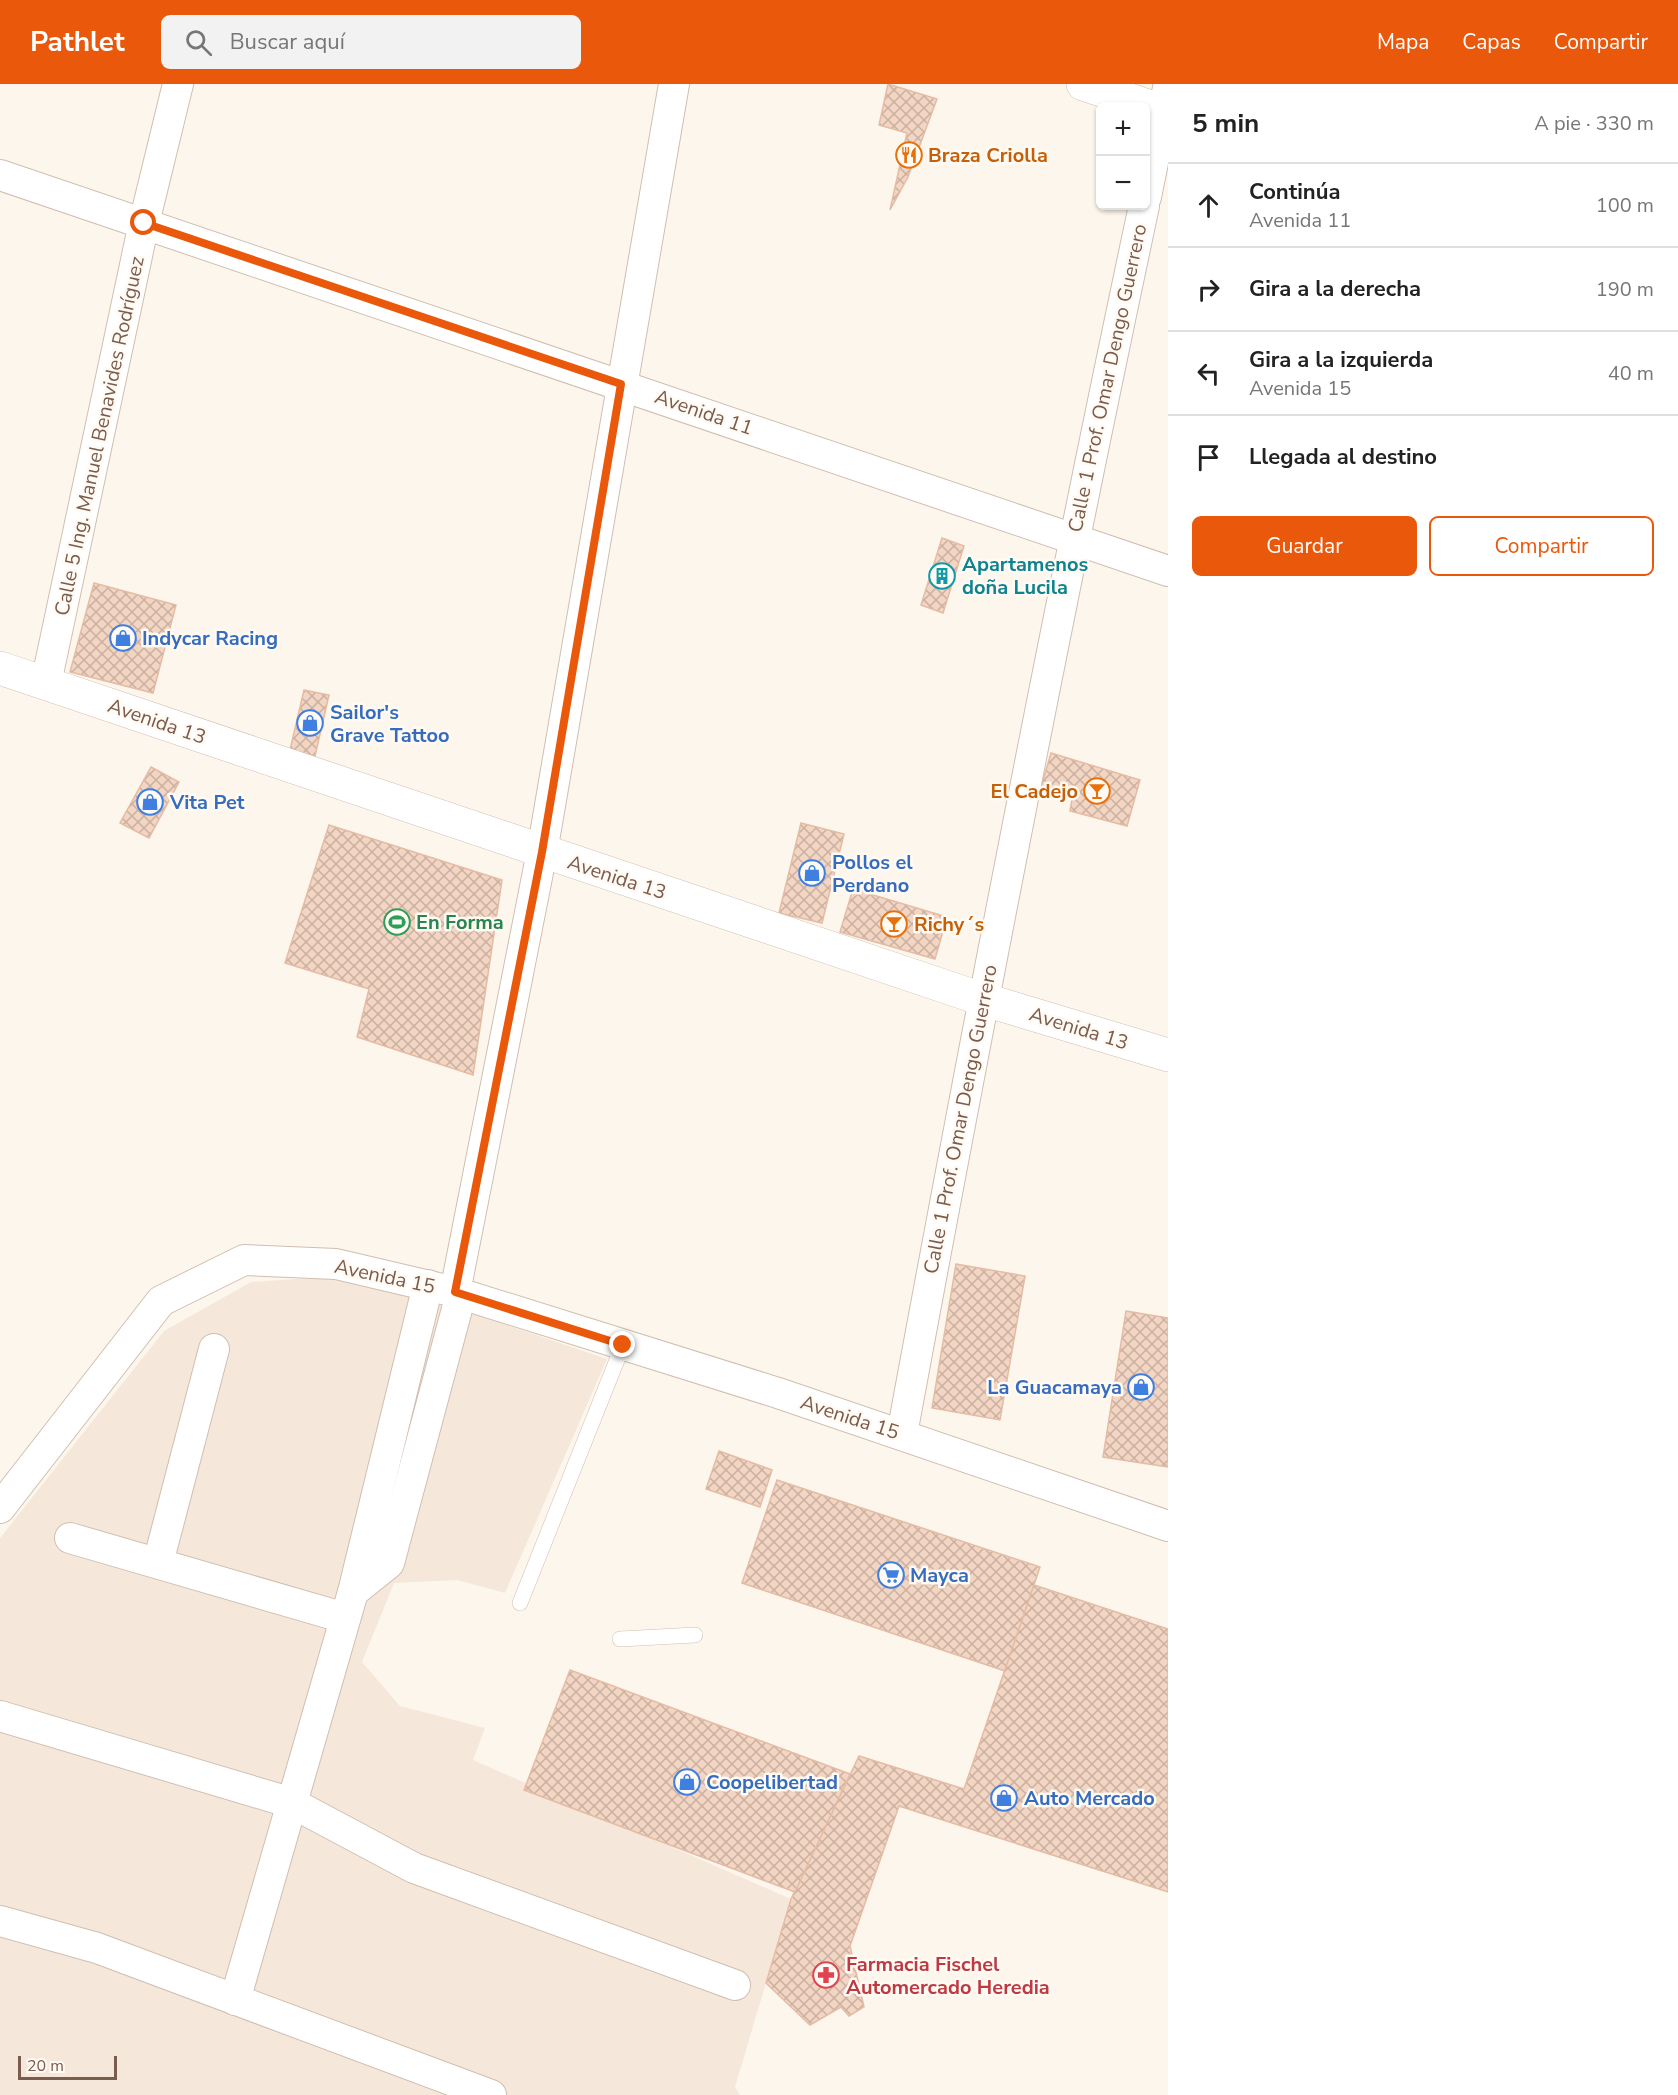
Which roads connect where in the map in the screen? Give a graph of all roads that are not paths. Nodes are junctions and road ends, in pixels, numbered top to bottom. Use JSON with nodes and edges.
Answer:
{"nodes":[{"id":1,"x":178,"y":84,"type":"edge"},
{"id":2,"x":674,"y":84,"type":"edge"},
{"id":3,"x":1083,"y":84,"type":"edge"},
{"id":4,"x":1167,"y":104,"type":"edge"},
{"id":5,"x":0,"y":175,"type":"edge"},
{"id":6,"x":1150,"y":179,"type":"edge"},
{"id":7,"x":1143,"y":210,"type":"edge"},
{"id":8,"x":144,"y":223,"type":"junction"},
{"id":9,"x":621,"y":384,"type":"junction"},
{"id":10,"x":1073,"y":538,"type":"junction"},
{"id":11,"x":1168,"y":571,"type":"edge"},
{"id":12,"x":0,"y":668,"type":"edge"},
{"id":13,"x":46,"y":683,"type":"junction"},
{"id":14,"x":542,"y":852,"type":"junction"},
{"id":15,"x":982,"y":999,"type":"junction"},
{"id":16,"x":1168,"y":1055,"type":"edge"},
{"id":17,"x":448,"y":1290,"type":"junction"},
{"id":18,"x":623,"y":1345,"type":"junction"},
{"id":19,"x":214,"y":1349,"type":"dead end"},
{"id":20,"x":902,"y":1434,"type":"junction"},
{"id":21,"x":0,"y":1508,"type":"edge"},
{"id":22,"x":1168,"y":1526,"type":"edge"},
{"id":23,"x":70,"y":1538,"type":"dead end"},
{"id":24,"x":158,"y":1563,"type":"junction"},
{"id":25,"x":520,"y":1603,"type":"dead end"},
{"id":26,"x":349,"y":1605,"type":"junction"},
{"id":27,"x":695,"y":1635,"type":"dead end"},
{"id":28,"x":620,"y":1639,"type":"dead end"},
{"id":29,"x":0,"y":1716,"type":"edge"},
{"id":30,"x":292,"y":1803,"type":"junction"},
{"id":31,"x":0,"y":1921,"type":"edge"},
{"id":32,"x":735,"y":1985,"type":"dead end"},
{"id":33,"x":235,"y":2000,"type":"junction"},
{"id":34,"x":491,"y":2095,"type":"edge"}],
"edges":[{"from":1,"to":8,"type":"street","name":"Calle 5 Ing. Manuel Benavides Rodríguez"},
{"from":2,"to":9,"type":"street"},
{"from":3,"to":4,"type":"street"},
{"from":4,"to":6,"type":"street","name":"Calle 1 Prof. Omar Dengo Guerrero"},
{"from":5,"to":8,"type":"street","name":"Avenida 11"},
{"from":7,"to":10,"type":"street","name":"Calle 1 Prof. Omar Dengo Guerrero"},
{"from":8,"to":9,"type":"street","name":"Avenida 11"},
{"from":8,"to":13,"type":"street","name":"Calle 5 Ing. Manuel Benavides Rodríguez"},
{"from":9,"to":10,"type":"street","name":"Avenida 11"},
{"from":9,"to":14,"type":"street"},
{"from":10,"to":11,"type":"street","name":"Avenida 11"},
{"from":10,"to":15,"type":"street","name":"Calle 1 Prof. Omar Dengo Guerrero"},
{"from":12,"to":13,"type":"street","name":"Avenida 13"},
{"from":13,"to":14,"type":"street","name":"Avenida 13"},
{"from":14,"to":15,"type":"street","name":"Avenida 13"},
{"from":14,"to":17,"type":"street"},
{"from":15,"to":16,"type":"street","name":"Avenida 13"},
{"from":15,"to":20,"type":"street","name":"Calle 1 Prof. Omar Dengo Guerrero"},
{"from":17,"to":18,"type":"street","name":"Avenida 15"},
{"from":17,"to":21,"type":"street","name":"Avenida 15"},
{"from":17,"to":26,"type":"street"},
{"from":18,"to":20,"type":"street","name":"Avenida 15"},
{"from":18,"to":25,"type":"lane"},
{"from":19,"to":24,"type":"street"},
{"from":20,"to":22,"type":"street","name":"Avenida 15"},
{"from":23,"to":24,"type":"street"},
{"from":24,"to":26,"type":"street"},
{"from":26,"to":30,"type":"street"},
{"from":27,"to":28,"type":"lane"},
{"from":29,"to":30,"type":"street"},
{"from":30,"to":32,"type":"street"},
{"from":30,"to":33,"type":"street"},
{"from":31,"to":33,"type":"street"},
{"from":33,"to":34,"type":"street"}]}
